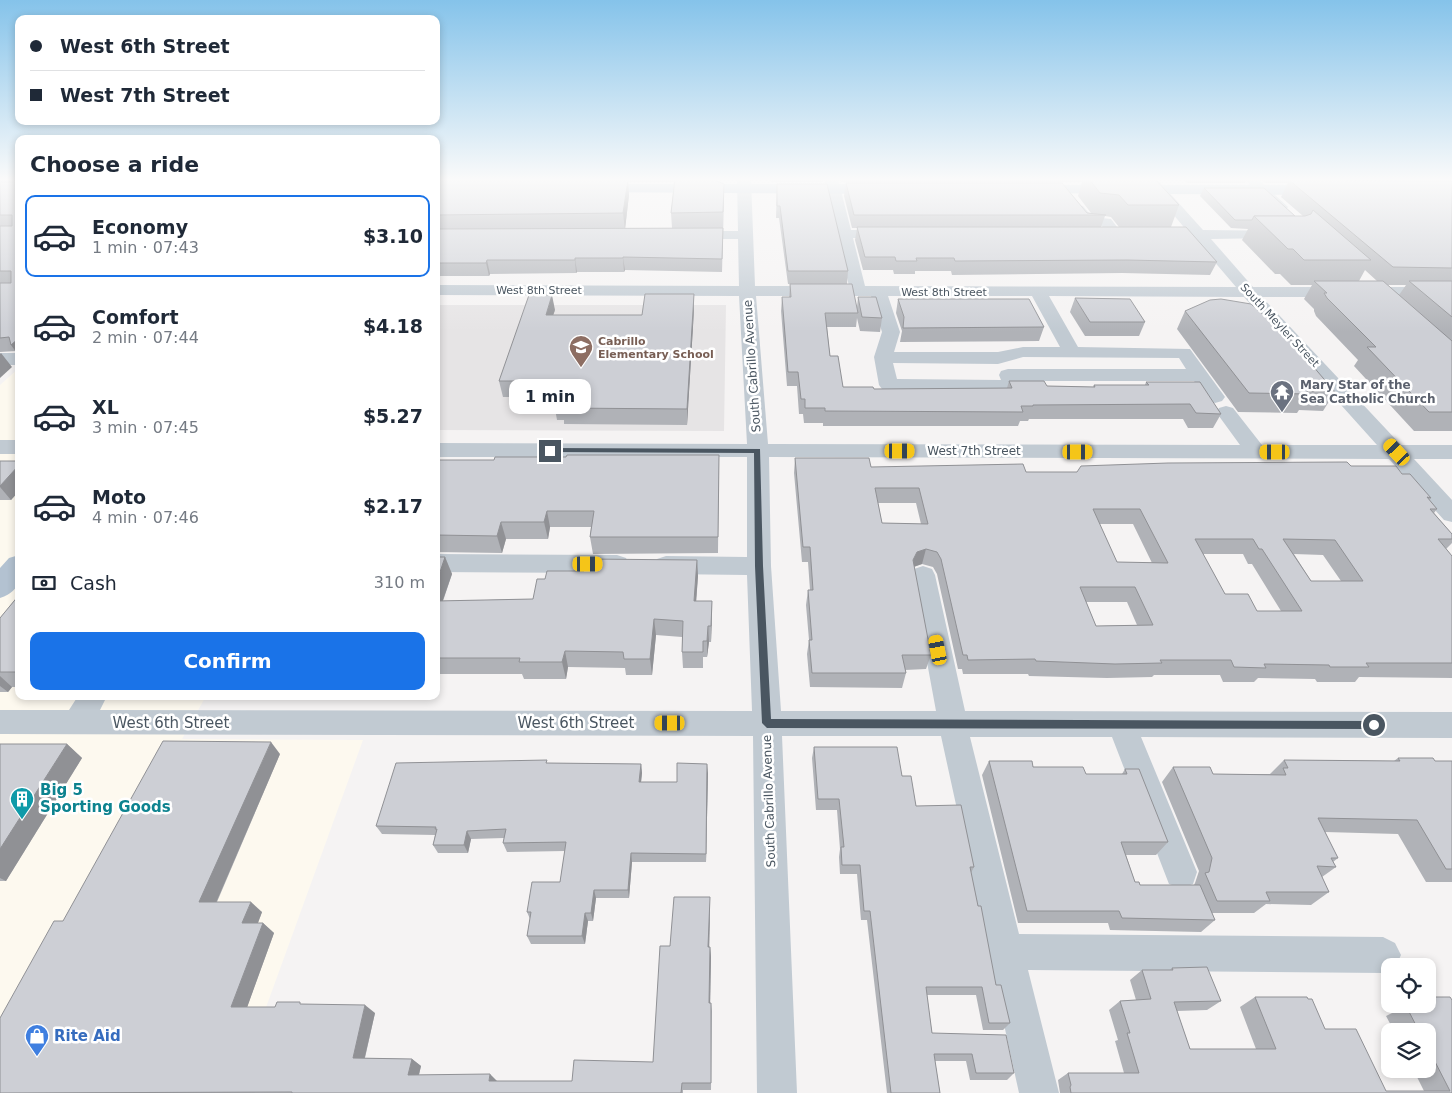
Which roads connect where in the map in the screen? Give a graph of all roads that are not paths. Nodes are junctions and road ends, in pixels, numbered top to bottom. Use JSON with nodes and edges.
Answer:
{"nodes":[{"id":1,"x":746,"y":230,"type":"edge"},
{"id":2,"x":843,"y":230,"type":"edge"},
{"id":3,"x":1112,"y":230,"type":"edge"},
{"id":4,"x":1195,"y":230,"type":"edge"},
{"id":5,"x":844,"y":234,"type":"junction"},
{"id":6,"x":902,"y":234,"type":"edge"},
{"id":7,"x":1292,"y":234,"type":"edge"},
{"id":8,"x":746,"y":235,"type":"junction"},
{"id":9,"x":1087,"y":235,"type":"edge"},
{"id":10,"x":1116,"y":235,"type":"junction"},
{"id":11,"x":1134,"y":235,"type":"edge"},
{"id":12,"x":1171,"y":235,"type":"edge"},
{"id":13,"x":1199,"y":235,"type":"junction"},
{"id":14,"x":676,"y":236,"type":"edge"},
{"id":15,"x":1362,"y":280,"type":"edge"},
{"id":16,"x":440,"y":290,"type":"edge"},
{"id":17,"x":747,"y":291,"type":"junction"},
{"id":18,"x":858,"y":291,"type":"junction"},
{"id":19,"x":878,"y":291,"type":"junction"},
{"id":20,"x":1038,"y":292,"type":"junction"},
{"id":21,"x":1249,"y":292,"type":"junction"},
{"id":22,"x":1376,"y":292,"type":"junction"},
{"id":23,"x":1452,"y":292,"type":"edge"},
{"id":24,"x":1397,"y":310,"type":"edge"},
{"id":25,"x":1072,"y":352,"type":"junction"},
{"id":26,"x":883,"y":356,"type":"junction"},
{"id":27,"x":0,"y":359,"type":"edge"},
{"id":28,"x":15,"y":359,"type":"edge"},
{"id":29,"x":1200,"y":375,"type":"junction"},
{"id":30,"x":0,"y":447,"type":"edge"},
{"id":31,"x":15,"y":447,"type":"edge"},
{"id":32,"x":440,"y":450,"type":"edge"},
{"id":33,"x":758,"y":451,"type":"junction"},
{"id":34,"x":1256,"y":452,"type":"junction"},
{"id":35,"x":1397,"y":452,"type":"junction"},
{"id":36,"x":1452,"y":452,"type":"edge"},
{"id":37,"x":1452,"y":514,"type":"edge"},
{"id":38,"x":440,"y":563,"type":"edge"},
{"id":39,"x":0,"y":564,"type":"edge"},
{"id":40,"x":15,"y":565,"type":"edge"},
{"id":41,"x":759,"y":566,"type":"junction"},
{"id":42,"x":15,"y":570,"type":"edge"},
{"id":43,"x":923,"y":575,"type":"dead end"},
{"id":44,"x":0,"y":587,"type":"edge"},
{"id":45,"x":91,"y":700,"type":"edge"},
{"id":46,"x":0,"y":722,"type":"edge"},
{"id":47,"x":77,"y":722,"type":"junction"},
{"id":48,"x":767,"y":723,"type":"junction"},
{"id":49,"x":953,"y":724,"type":"junction"},
{"id":50,"x":1121,"y":724,"type":"junction"},
{"id":51,"x":1452,"y":725,"type":"edge"},
{"id":52,"x":1181,"y":872,"type":"dead end"},
{"id":53,"x":1006,"y":952,"type":"junction"},
{"id":54,"x":1382,"y":955,"type":"dead end"},
{"id":55,"x":777,"y":1093,"type":"edge"},
{"id":56,"x":1039,"y":1093,"type":"edge"}],
"edges":[{"from":1,"to":8,"type":"street","name":"South Cabrillo Avenue"},
{"from":2,"to":5,"type":"street"},
{"from":3,"to":10,"type":"street"},
{"from":4,"to":13,"type":"street","name":"South Meyler Street"},
{"from":5,"to":6,"type":"street"},
{"from":5,"to":18,"type":"street"},
{"from":7,"to":13,"type":"street"},
{"from":8,"to":14,"type":"street"},
{"from":8,"to":17,"type":"street","name":"South Cabrillo Avenue"},
{"from":9,"to":10,"type":"street"},
{"from":10,"to":11,"type":"street"},
{"from":12,"to":13,"type":"street"},
{"from":13,"to":21,"type":"street","name":"South Meyler Street"},
{"from":15,"to":22,"type":"street"},
{"from":16,"to":17,"type":"street","name":"West 8th Street"},
{"from":17,"to":18,"type":"street","name":"West 8th Street"},
{"from":17,"to":33,"type":"street","name":"South Cabrillo Avenue"},
{"from":18,"to":19,"type":"street","name":"West 8th Street"},
{"from":19,"to":20,"type":"street","name":"West 8th Street"},
{"from":19,"to":26,"type":"street"},
{"from":20,"to":21,"type":"street","name":"West 8th Street"},
{"from":20,"to":25,"type":"street"},
{"from":21,"to":22,"type":"street","name":"West 8th Street"},
{"from":21,"to":35,"type":"street","name":"South Meyler Street"},
{"from":22,"to":23,"type":"street","name":"West 8th Street"},
{"from":22,"to":24,"type":"street"},
{"from":25,"to":26,"type":"street"},
{"from":25,"to":29,"type":"street"},
{"from":26,"to":29,"type":"street"},
{"from":27,"to":28,"type":"street"},
{"from":29,"to":34,"type":"street"},
{"from":30,"to":31,"type":"street"},
{"from":32,"to":33,"type":"street","name":"West 7th Street"},
{"from":33,"to":34,"type":"street","name":"West 7th Street"},
{"from":33,"to":41,"type":"street","name":"South Cabrillo Avenue"},
{"from":34,"to":35,"type":"street","name":"West 7th Street"},
{"from":35,"to":36,"type":"street","name":"West 7th Street"},
{"from":35,"to":37,"type":"street","name":"South Meyler Street"},
{"from":38,"to":41,"type":"street"},
{"from":39,"to":40,"type":"street"},
{"from":41,"to":48,"type":"street","name":"South Cabrillo Avenue"},
{"from":42,"to":44,"type":"main road"},
{"from":43,"to":49,"type":"street"},
{"from":45,"to":47,"type":"street"},
{"from":46,"to":47,"type":"street","name":"West 6th Street"},
{"from":47,"to":48,"type":"street","name":"West 6th Street"},
{"from":48,"to":49,"type":"street","name":"West 6th Street"},
{"from":48,"to":55,"type":"street","name":"South Cabrillo Avenue"},
{"from":49,"to":50,"type":"street","name":"West 6th Street"},
{"from":49,"to":53,"type":"street"},
{"from":50,"to":51,"type":"street","name":"West 6th Street"},
{"from":50,"to":52,"type":"street"},
{"from":53,"to":54,"type":"street"},
{"from":53,"to":56,"type":"street"}]}
